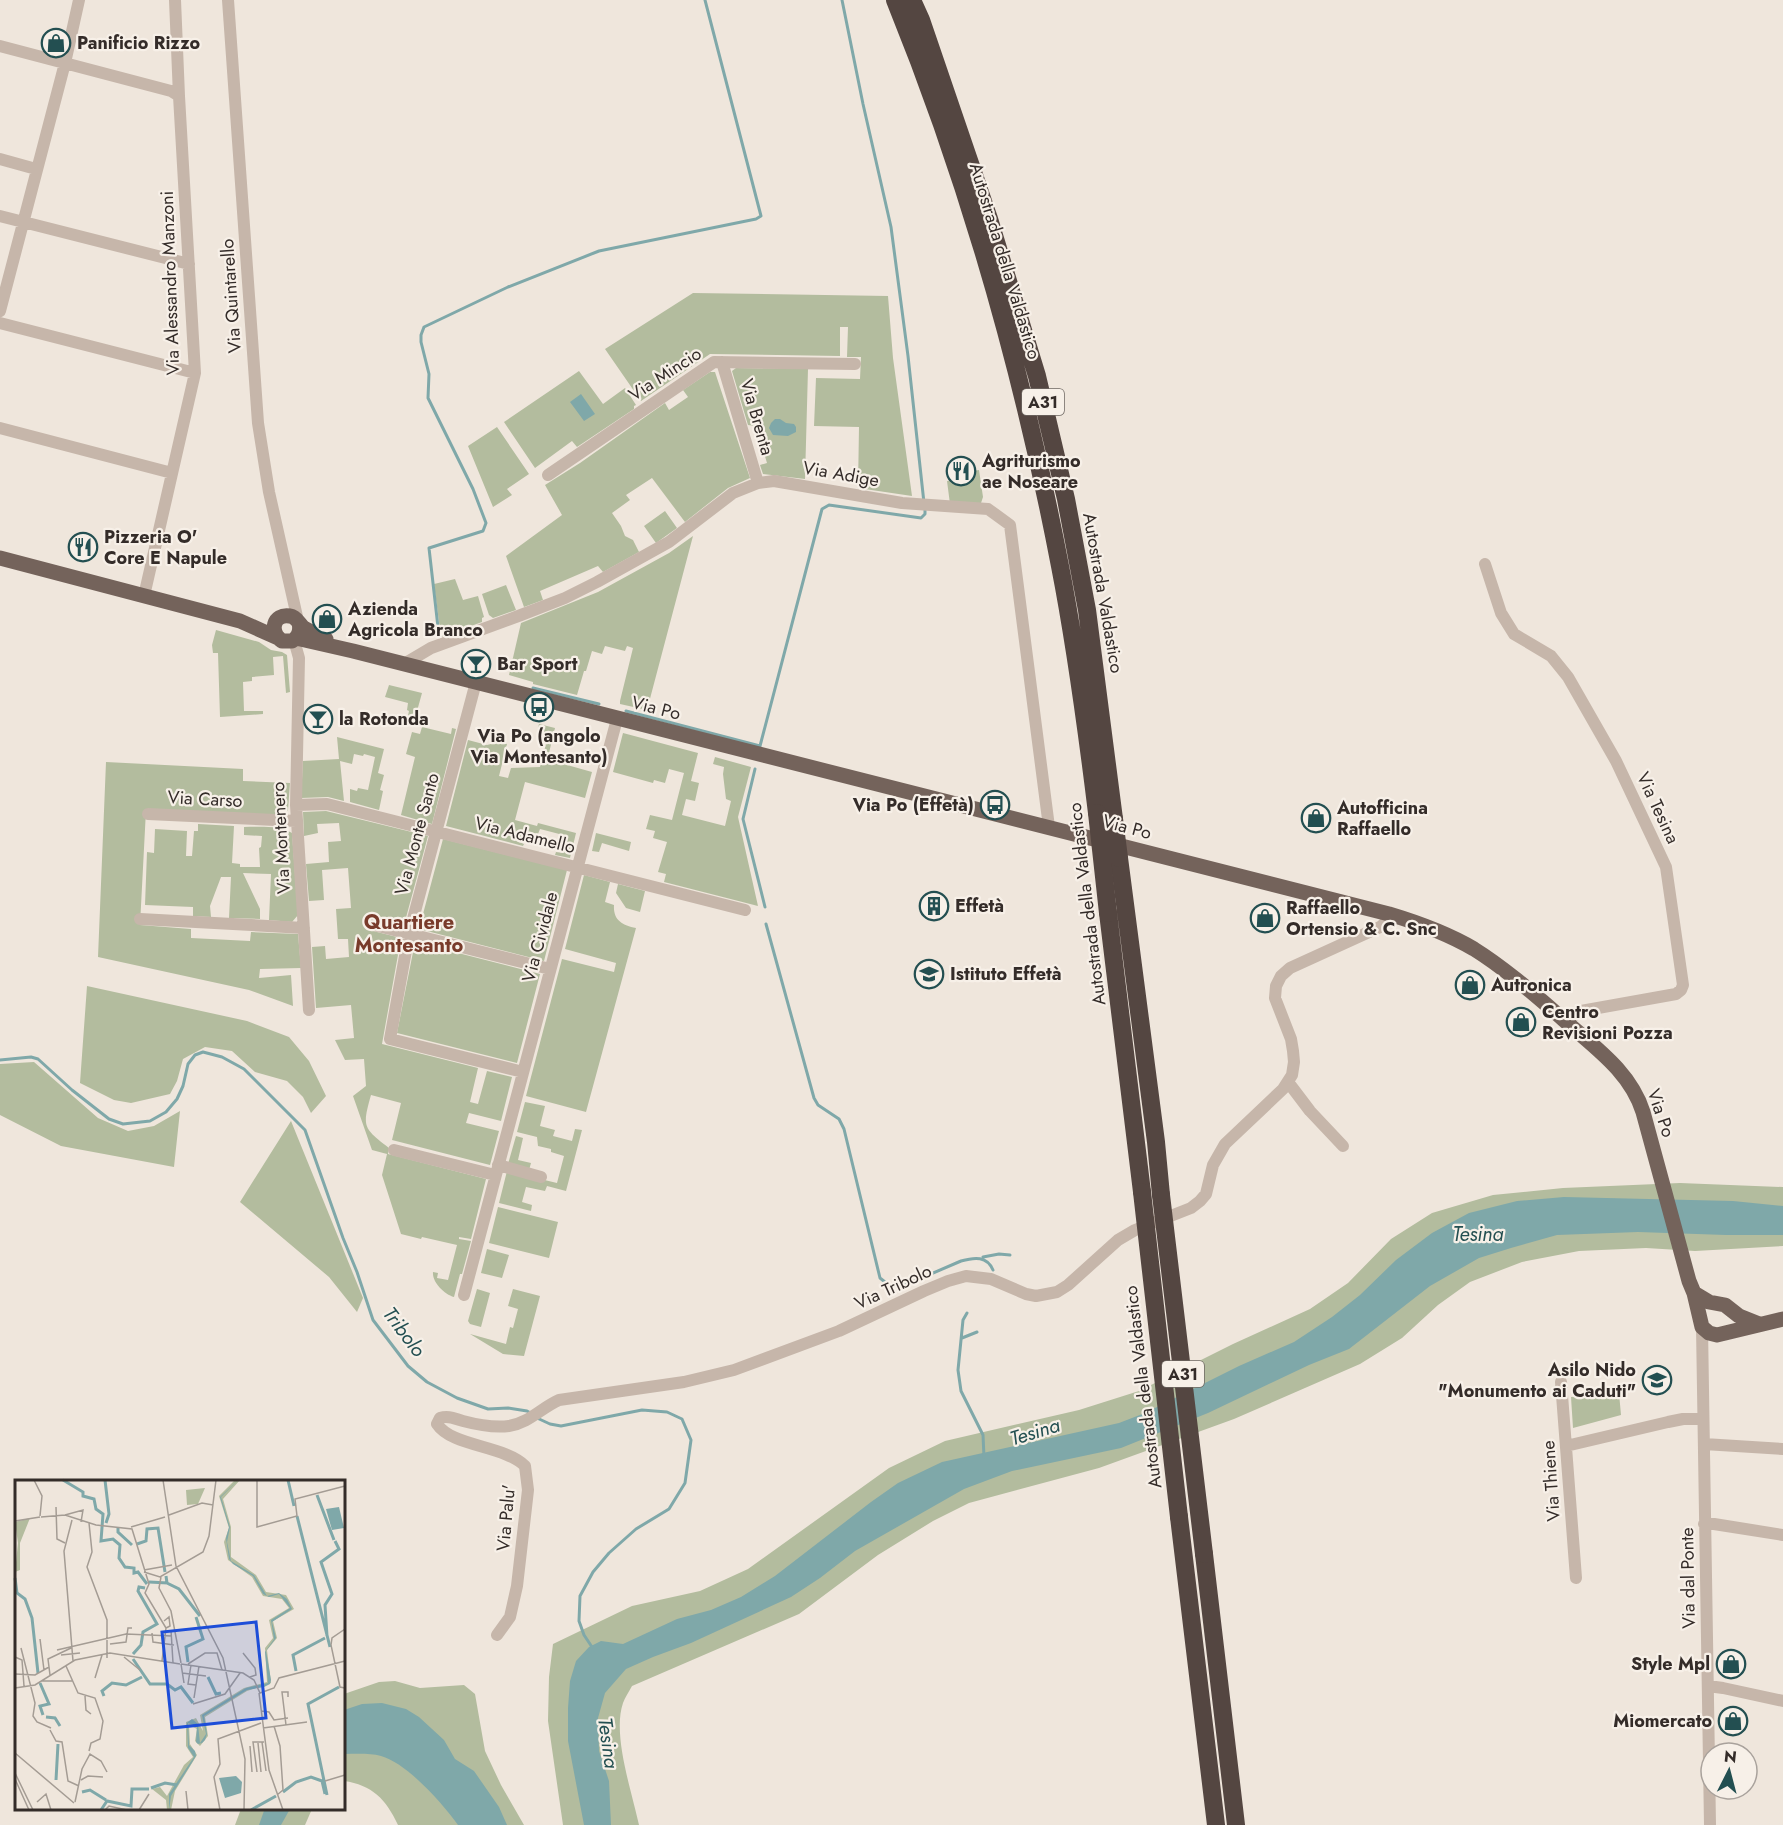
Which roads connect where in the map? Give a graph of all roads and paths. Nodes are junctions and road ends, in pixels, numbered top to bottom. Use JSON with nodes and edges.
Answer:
{"nodes":[{"id":1,"x":79,"y":0,"type":"edge"},
{"id":2,"x":175,"y":0,"type":"edge"},
{"id":3,"x":228,"y":0,"type":"edge"},
{"id":4,"x":895,"y":0,"type":"edge"},
{"id":5,"x":912,"y":0,"type":"edge"},
{"id":6,"x":0,"y":46,"type":"edge"},
{"id":7,"x":65,"y":63,"type":"junction"},
{"id":8,"x":179,"y":96,"type":"junction"},
{"id":9,"x":0,"y":159,"type":"edge"},
{"id":10,"x":36,"y":169,"type":"junction"},
{"id":11,"x":0,"y":216,"type":"edge"},
{"id":12,"x":23,"y":222,"type":"junction"},
{"id":13,"x":189,"y":264,"type":"junction"},
{"id":14,"x":0,"y":311,"type":"edge"},
{"id":15,"x":0,"y":323,"type":"edge"},
{"id":16,"x":722,"y":362,"type":"junction"},
{"id":17,"x":855,"y":364,"type":"dead end"},
{"id":18,"x":195,"y":372,"type":"junction"},
{"id":19,"x":0,"y":428,"type":"edge"},
{"id":20,"x":172,"y":473,"type":"junction"},
{"id":21,"x":548,"y":475,"type":"dead end"},
{"id":22,"x":758,"y":483,"type":"junction"},
{"id":23,"x":0,"y":558,"type":"edge"},
{"id":24,"x":1485,"y":564,"type":"dead end"},
{"id":25,"x":290,"y":586,"type":"junction"},
{"id":26,"x":144,"y":596,"type":"junction"},
{"id":27,"x":279,"y":618,"type":"junction"},
{"id":28,"x":240,"y":621,"type":"junction"},
{"id":29,"x":291,"y":634,"type":"junction"},
{"id":30,"x":404,"y":664,"type":"junction"},
{"id":31,"x":476,"y":682,"type":"junction"},
{"id":32,"x":617,"y":719,"type":"junction"},
{"id":33,"x":296,"y":806,"type":"junction"},
{"id":34,"x":148,"y":814,"type":"dead end"},
{"id":35,"x":1106,"y":816,"type":"junction"},
{"id":36,"x":296,"y":821,"type":"junction"},
{"id":37,"x":1049,"y":827,"type":"junction"},
{"id":38,"x":437,"y":832,"type":"junction"},
{"id":39,"x":577,"y":867,"type":"junction"},
{"id":40,"x":745,"y":910,"type":"dead end"},
{"id":41,"x":1389,"y":914,"type":"junction"},
{"id":42,"x":140,"y":919,"type":"dead end"},
{"id":43,"x":374,"y":925,"type":"dead end"},
{"id":44,"x":304,"y":928,"type":"junction"},
{"id":45,"x":409,"y":934,"type":"junction"},
{"id":46,"x":550,"y":969,"type":"junction"},
{"id":47,"x":309,"y":1010,"type":"dead end"},
{"id":48,"x":1567,"y":1023,"type":"junction"},
{"id":49,"x":523,"y":1072,"type":"junction"},
{"id":50,"x":1288,"y":1082,"type":"junction"},
{"id":51,"x":1342,"y":1146,"type":"dead end"},
{"id":52,"x":394,"y":1150,"type":"dead end"},
{"id":53,"x":497,"y":1170,"type":"junction"},
{"id":54,"x":541,"y":1177,"type":"dead end"},
{"id":55,"x":1691,"y":1287,"type":"junction"},
{"id":56,"x":464,"y":1295,"type":"dead end"},
{"id":57,"x":1722,"y":1306,"type":"junction"},
{"id":58,"x":1783,"y":1318,"type":"edge"},
{"id":59,"x":1701,"y":1323,"type":"junction"},
{"id":60,"x":1759,"y":1324,"type":"junction"},
{"id":61,"x":1724,"y":1333,"type":"junction"},
{"id":62,"x":1703,"y":1366,"type":"junction"},
{"id":63,"x":1561,"y":1382,"type":"dead end"},
{"id":64,"x":1703,"y":1419,"type":"junction"},
{"id":65,"x":438,"y":1421,"type":"joint"},
{"id":66,"x":1704,"y":1444,"type":"junction"},
{"id":67,"x":1566,"y":1446,"type":"junction"},
{"id":68,"x":1783,"y":1449,"type":"edge"},
{"id":69,"x":1704,"y":1524,"type":"junction"},
{"id":70,"x":1783,"y":1535,"type":"edge"},
{"id":71,"x":1576,"y":1578,"type":"dead end"},
{"id":72,"x":497,"y":1635,"type":"dead end"},
{"id":73,"x":1708,"y":1686,"type":"junction"},
{"id":74,"x":1783,"y":1701,"type":"edge"},
{"id":75,"x":1216,"y":1825,"type":"edge"},
{"id":76,"x":1236,"y":1825,"type":"edge"},
{"id":77,"x":1710,"y":1825,"type":"edge"}],
"edges":[{"from":1,"to":7,"type":"street"},
{"from":2,"to":8,"type":"street","name":"Via Alessandro Manzoni"},
{"from":3,"to":25,"type":"street","name":"Via Quintarello"},
{"from":4,"to":35,"type":"highway","name":"Autostrada della Valdastico","number":"A31"},
{"from":5,"to":35,"type":"highway","name":"Autostrada Valdastico","number":"A31"},
{"from":6,"to":7,"type":"street"},
{"from":7,"to":8,"type":"street"},
{"from":7,"to":10,"type":"street"},
{"from":8,"to":13,"type":"street","name":"Via Alessandro Manzoni"},
{"from":9,"to":10,"type":"street"},
{"from":10,"to":12,"type":"street"},
{"from":11,"to":12,"type":"street"},
{"from":12,"to":13,"type":"street"},
{"from":12,"to":14,"type":"street"},
{"from":13,"to":18,"type":"street","name":"Via Alessandro Manzoni"},
{"from":15,"to":18,"type":"street"},
{"from":16,"to":17,"type":"street","name":"Via Mincio"},
{"from":16,"to":21,"type":"street","name":"Via Mincio"},
{"from":16,"to":22,"type":"street","name":"Via Brenta"},
{"from":18,"to":20,"type":"street","name":"Via Alessandro Manzoni"},
{"from":19,"to":20,"type":"street"},
{"from":20,"to":26,"type":"street","name":"Via Alessandro Manzoni"},
{"from":22,"to":30,"type":"street","name":"Via Adige"},
{"from":22,"to":37,"type":"street","name":"Via Adige"},
{"from":23,"to":26,"type":"main road"},
{"from":24,"to":48,"type":"street","name":"Via Tesina"},
{"from":25,"to":27,"type":"street","name":"Via Quintarello"},
{"from":25,"to":29,"type":"street","name":"Via Quintarello"},
{"from":26,"to":28,"type":"main road"},
{"from":27,"to":28,"type":"main road"},
{"from":27,"to":29,"type":"main road"},
{"from":28,"to":29,"type":"main road","name":"Via Po"},
{"from":29,"to":30,"type":"main road","name":"Via Po"},
{"from":29,"to":33,"type":"street","name":"Via Montenero"},
{"from":30,"to":31,"type":"main road","name":"Via Po"},
{"from":31,"to":32,"type":"main road","name":"Via Po"},
{"from":31,"to":38,"type":"street","name":"Via Monte Santo"},
{"from":32,"to":37,"type":"main road","name":"Via Po"},
{"from":32,"to":39,"type":"street","name":"Via Cividale"},
{"from":33,"to":36,"type":"street","name":"Via Montenero"},
{"from":33,"to":38,"type":"street","name":"Via Adamello"},
{"from":34,"to":36,"type":"street","name":"Via Carso"},
{"from":35,"to":75,"type":"highway","name":"Autostrada della Valdastico","number":"A31","bridge":true},
{"from":35,"to":76,"type":"highway","name":"Autostrada della Valdastico","number":"A31","bridge":true},
{"from":36,"to":44,"type":"street","name":"Via Montenero"},
{"from":37,"to":41,"type":"main road","name":"Via Po"},
{"from":38,"to":39,"type":"street","name":"Via Adamello"},
{"from":38,"to":45,"type":"street","name":"Via Monte Santo"},
{"from":39,"to":40,"type":"street","name":"Via Adamello"},
{"from":39,"to":46,"type":"street","name":"Via Cividale"},
{"from":41,"to":48,"type":"main road","name":"Via Po"},
{"from":41,"to":50,"type":"street"},
{"from":42,"to":44,"type":"street"},
{"from":43,"to":45,"type":"street"},
{"from":44,"to":47,"type":"street","name":"Via Montenero"},
{"from":45,"to":46,"type":"street"},
{"from":45,"to":49,"type":"street","name":"Via Monte Santo"},
{"from":46,"to":49,"type":"street","name":"Via Cividale"},
{"from":48,"to":55,"type":"main road","name":"Via Po"},
{"from":49,"to":53,"type":"street","name":"Via Cividale"},
{"from":50,"to":51,"type":"street"},
{"from":50,"to":65,"type":"street","name":"Via Tribolo"},
{"from":52,"to":53,"type":"street"},
{"from":53,"to":54,"type":"street"},
{"from":53,"to":56,"type":"street","name":"Via Cividale"},
{"from":55,"to":57,"type":"main road"},
{"from":55,"to":59,"type":"main road","name":"Via Po"},
{"from":57,"to":59,"type":"main road"},
{"from":57,"to":60,"type":"main road"},
{"from":57,"to":61,"type":"main road"},
{"from":58,"to":60,"type":"main road"},
{"from":59,"to":61,"type":"main road"},
{"from":59,"to":62,"type":"street","name":"Via dal Ponte"},
{"from":60,"to":61,"type":"main road"},
{"from":61,"to":62,"type":"street","name":"Via dal Ponte"},
{"from":62,"to":64,"type":"street","name":"Via dal Ponte"},
{"from":63,"to":67,"type":"street","name":"Via Thiene"},
{"from":64,"to":66,"type":"street","name":"Via dal Ponte"},
{"from":64,"to":67,"type":"street"},
{"from":65,"to":72,"type":"street","name":"Via Palu'"},
{"from":66,"to":68,"type":"street"},
{"from":66,"to":69,"type":"street","name":"Via dal Ponte"},
{"from":67,"to":71,"type":"street","name":"Via Thiene"},
{"from":69,"to":70,"type":"street"},
{"from":69,"to":73,"type":"street","name":"Via dal Ponte"},
{"from":73,"to":74,"type":"street"},
{"from":73,"to":77,"type":"street","name":"Via dal Ponte"}]}
